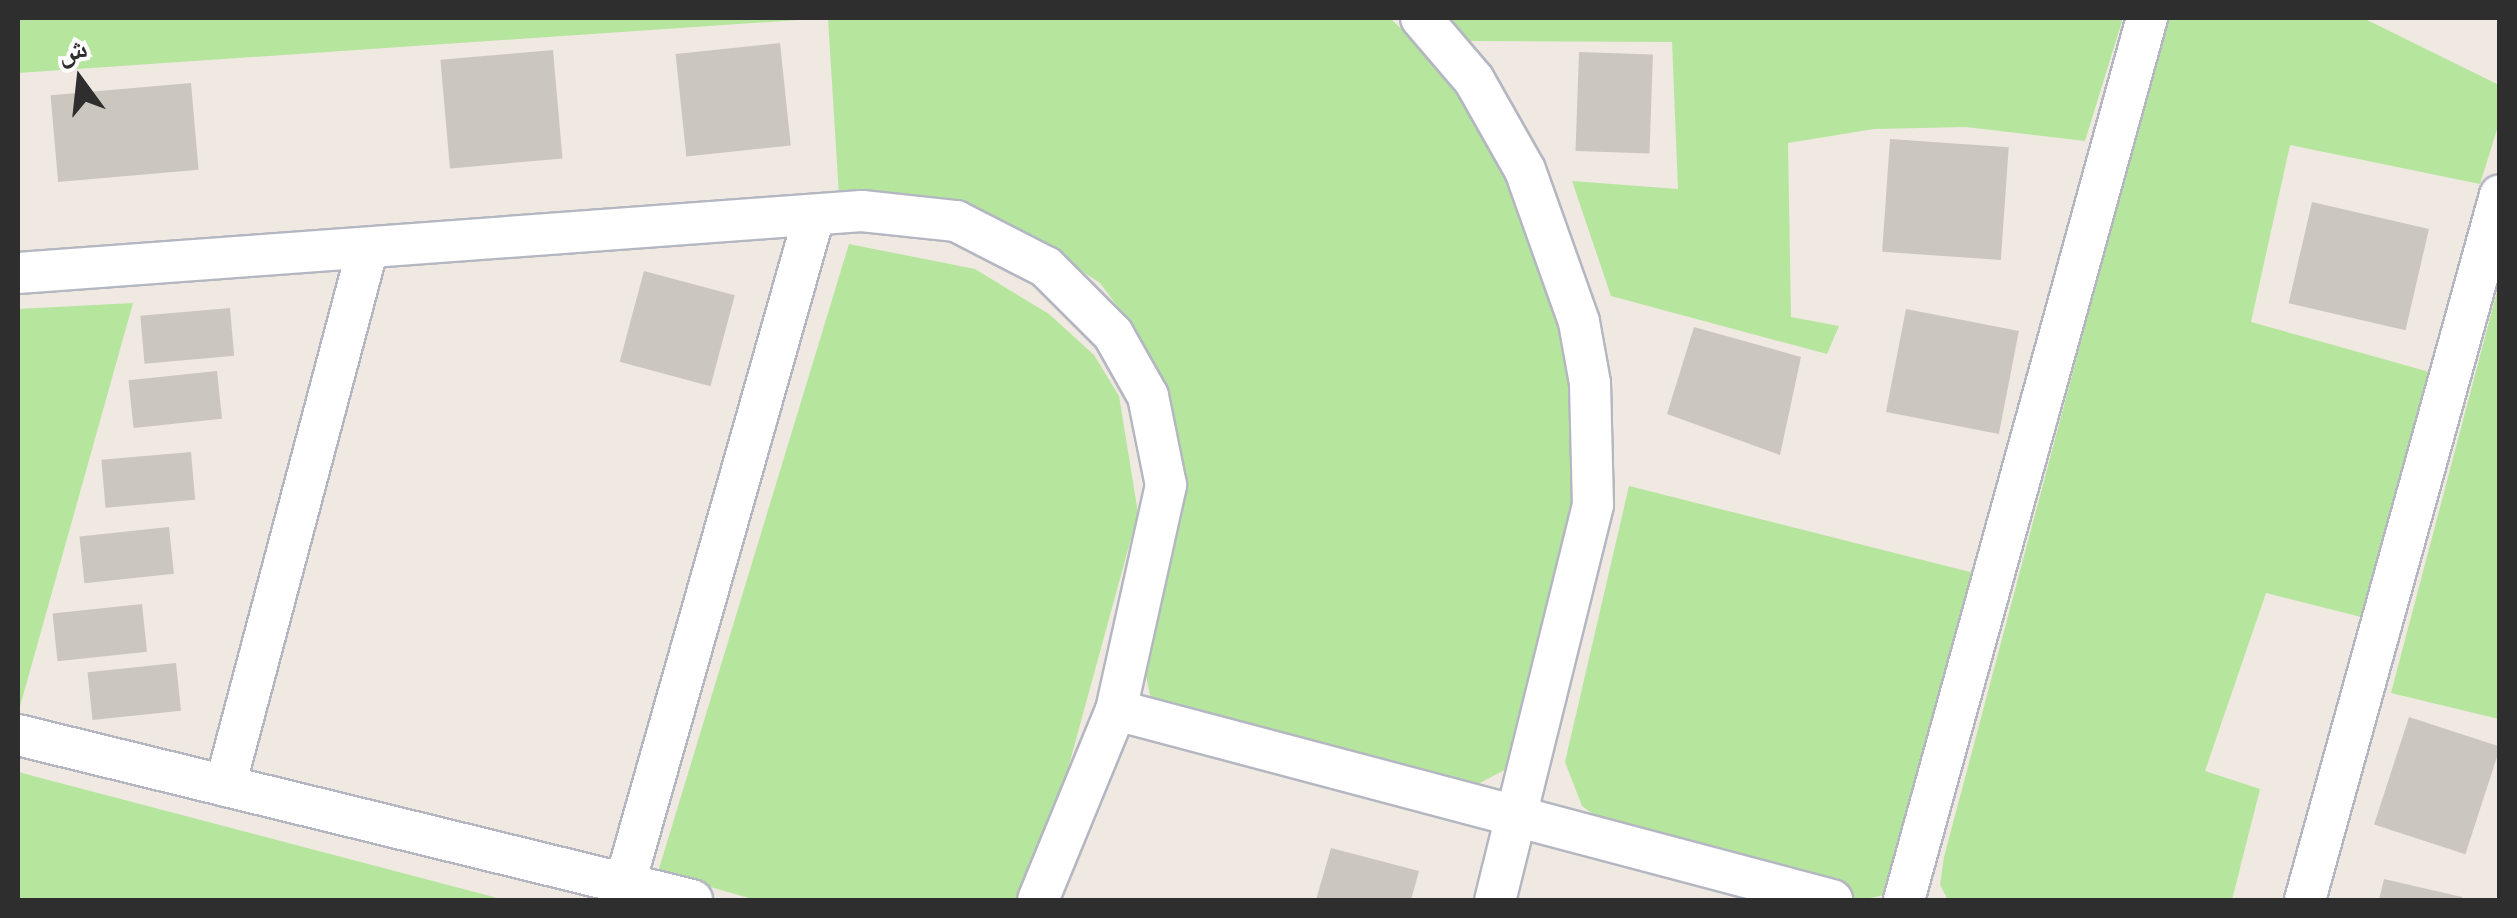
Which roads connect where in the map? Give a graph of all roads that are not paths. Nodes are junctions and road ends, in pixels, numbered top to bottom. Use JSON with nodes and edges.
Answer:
{"nodes":[{"id":1,"x":1420,"y":18,"type":"edge"},
{"id":2,"x":2147,"y":18,"type":"edge"},
{"id":3,"x":2500,"y":195,"type":"edge"},
{"id":4,"x":814,"y":216,"type":"junction"},
{"id":5,"x":367,"y":251,"type":"junction"},
{"id":6,"x":18,"y":273,"type":"edge"},
{"id":7,"x":1116,"y":710,"type":"junction"},
{"id":8,"x":18,"y":735,"type":"edge"},
{"id":9,"x":224,"y":786,"type":"junction"},
{"id":10,"x":1518,"y":818,"type":"junction"},
{"id":11,"x":626,"y":883,"type":"junction"},
{"id":12,"x":692,"y":900,"type":"edge"},
{"id":13,"x":1038,"y":900,"type":"edge"},
{"id":14,"x":1496,"y":900,"type":"edge"},
{"id":15,"x":1832,"y":900,"type":"edge"},
{"id":16,"x":1904,"y":900,"type":"edge"},
{"id":17,"x":2305,"y":900,"type":"edge"}],
"edges":[{"from":1,"to":10,"type":"street"},
{"from":2,"to":16,"type":"street"},
{"from":3,"to":17,"type":"street"},
{"from":4,"to":5,"type":"street"},
{"from":4,"to":7,"type":"street"},
{"from":4,"to":11,"type":"street"},
{"from":5,"to":6,"type":"street"},
{"from":5,"to":9,"type":"street"},
{"from":7,"to":10,"type":"street"},
{"from":7,"to":13,"type":"street"},
{"from":8,"to":9,"type":"street"},
{"from":9,"to":11,"type":"street"},
{"from":10,"to":14,"type":"street"},
{"from":10,"to":15,"type":"street"},
{"from":11,"to":12,"type":"street"}]}
